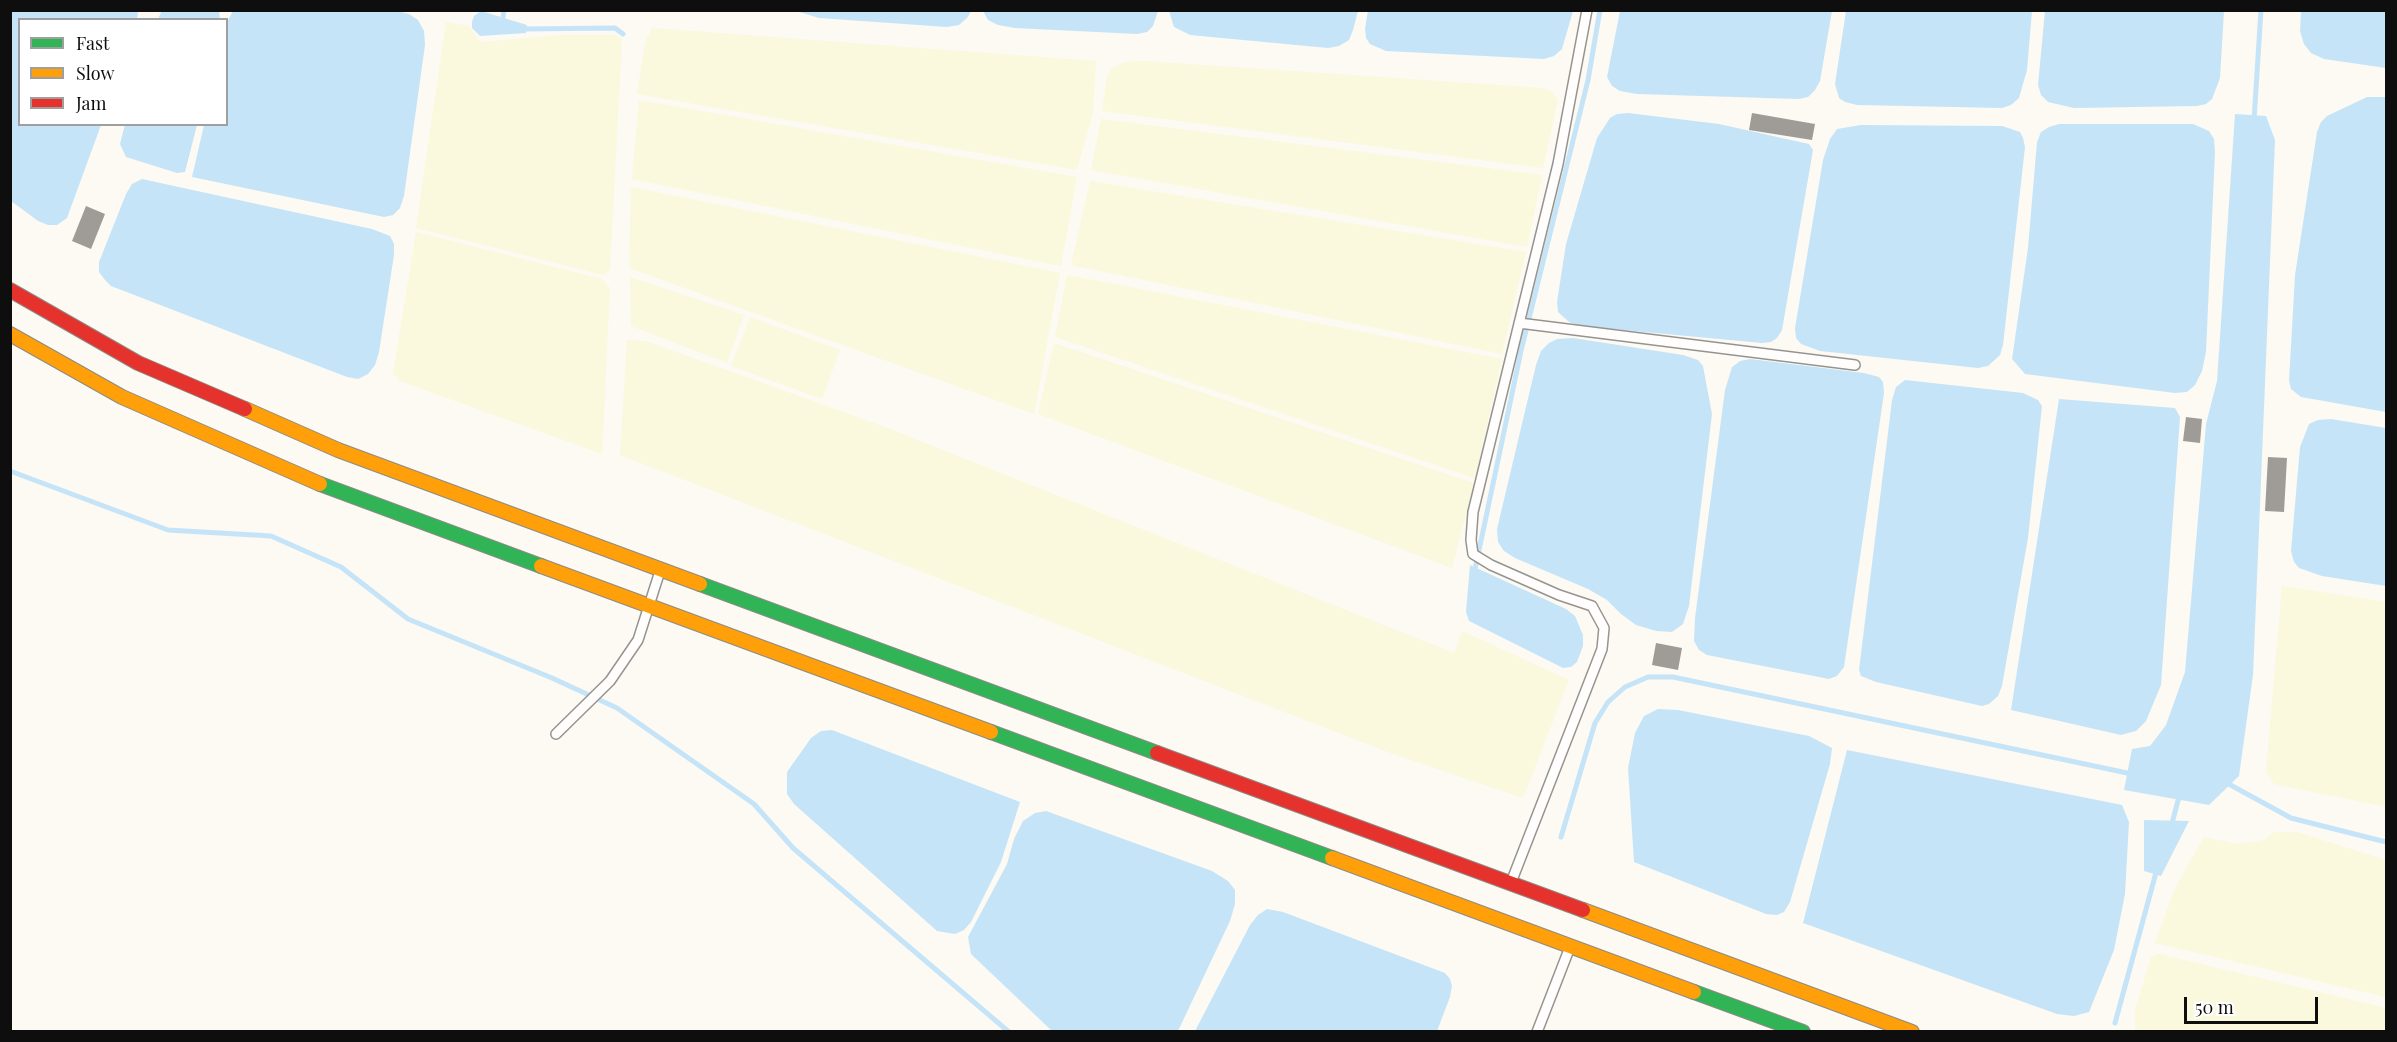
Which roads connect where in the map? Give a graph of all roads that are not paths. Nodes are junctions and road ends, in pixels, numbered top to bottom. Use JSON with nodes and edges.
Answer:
{"nodes":[{"id":1,"x":1587,"y":10,"type":"edge"},
{"id":2,"x":10,"y":290,"type":"edge"},
{"id":3,"x":1519,"y":323,"type":"junction"},
{"id":4,"x":10,"y":334,"type":"edge"},
{"id":5,"x":1855,"y":365,"type":"dead end"},
{"id":6,"x":661,"y":569,"type":"junction"},
{"id":7,"x":650,"y":606,"type":"junction"},
{"id":8,"x":556,"y":734,"type":"dead end"},
{"id":9,"x":1511,"y":882,"type":"junction"},
{"id":10,"x":1571,"y":945,"type":"junction"},
{"id":11,"x":1537,"y":1032,"type":"edge"},
{"id":12,"x":1803,"y":1032,"type":"edge"},
{"id":13,"x":1912,"y":1032,"type":"edge"}],
"edges":[{"from":1,"to":3,"type":"lane"},
{"from":2,"to":6,"type":"main road"},
{"from":3,"to":5,"type":"lane"},
{"from":3,"to":9,"type":"lane"},
{"from":4,"to":7,"type":"main road"},
{"from":6,"to":7,"type":"lane"},
{"from":6,"to":9,"type":"main road"},
{"from":7,"to":8,"type":"lane"},
{"from":7,"to":10,"type":"main road"},
{"from":9,"to":13,"type":"main road"},
{"from":10,"to":11,"type":"lane"},
{"from":10,"to":12,"type":"main road"}]}
